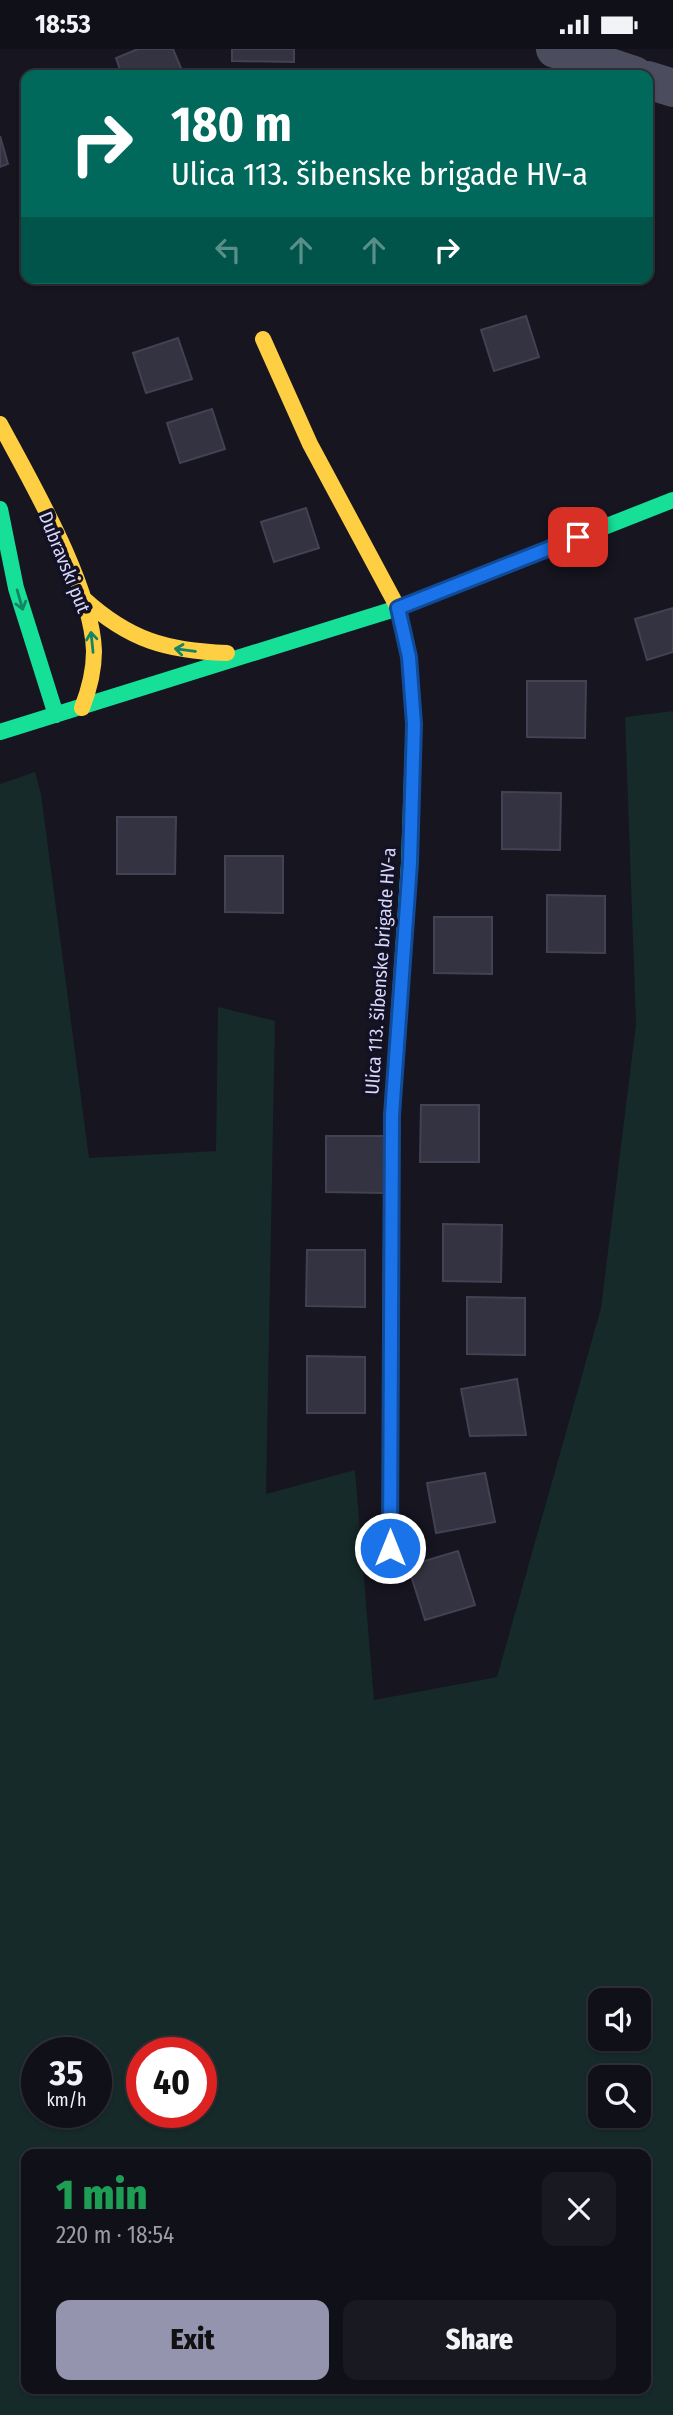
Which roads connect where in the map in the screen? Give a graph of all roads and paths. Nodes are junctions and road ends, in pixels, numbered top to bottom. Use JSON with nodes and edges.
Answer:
{"nodes":[{"id":1,"x":555,"y":49,"type":"edge"},
{"id":2,"x":619,"y":70,"type":"edge"},
{"id":3,"x":653,"y":82,"type":"edge"},
{"id":4,"x":673,"y":88,"type":"edge"},
{"id":5,"x":263,"y":339,"type":"dead end"},
{"id":6,"x":0,"y":424,"type":"edge"},
{"id":7,"x":673,"y":500,"type":"edge"},
{"id":8,"x":0,"y":509,"type":"edge"},
{"id":9,"x":84,"y":599,"type":"junction"},
{"id":10,"x":398,"y":608,"type":"junction"},
{"id":11,"x":253,"y":654,"type":"junction"},
{"id":12,"x":82,"y":708,"type":"junction"},
{"id":13,"x":56,"y":715,"type":"junction"},
{"id":14,"x":0,"y":732,"type":"edge"},
{"id":15,"x":390,"y":1548,"type":"dead end"}],
"edges":[{"from":1,"to":2,"type":"street"},
{"from":3,"to":4,"type":"street"},
{"from":5,"to":10,"type":"main road","name":"Ulica 113. šibenske brigade HV-a"},
{"from":6,"to":9,"type":"main road","name":"Dubravski put"},
{"from":7,"to":10,"type":"main road"},
{"from":8,"to":13,"type":"main road","one_way":true},
{"from":11,"to":9,"type":"main road","one_way":true},
{"from":12,"to":9,"type":"main road","name":"Dubravski put","one_way":true},
{"from":10,"to":11,"type":"main road"},
{"from":10,"to":15,"type":"main road","name":"Ulica 113. šibenske brigade HV-a"},
{"from":11,"to":12,"type":"main road"},
{"from":12,"to":13,"type":"main road"},
{"from":13,"to":14,"type":"main road"}]}
